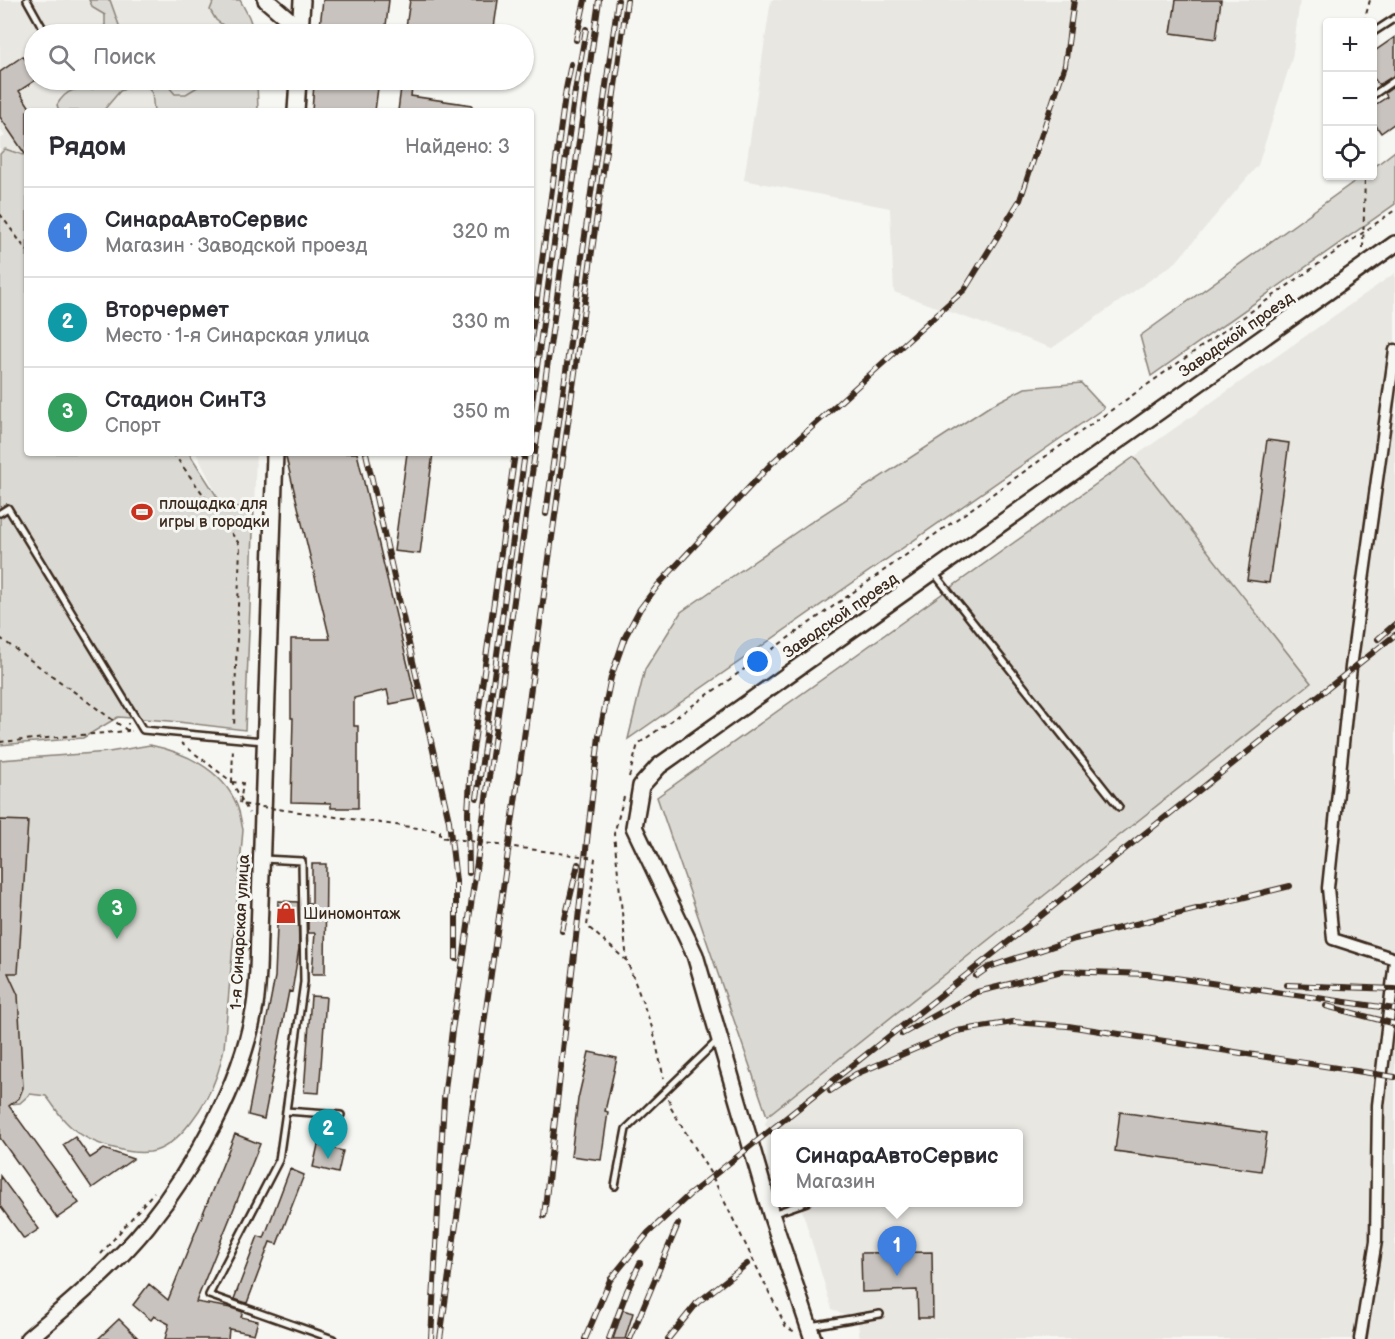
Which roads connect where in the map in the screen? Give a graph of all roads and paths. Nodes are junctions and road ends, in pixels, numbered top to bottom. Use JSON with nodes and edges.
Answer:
{"nodes":[{"id":1,"x":27,"y":0,"type":"edge"},
{"id":2,"x":266,"y":0,"type":"edge"},
{"id":3,"x":302,"y":0,"type":"edge"},
{"id":4,"x":1370,"y":0,"type":"edge"},
{"id":5,"x":1365,"y":18,"type":"edge"},
{"id":6,"x":1395,"y":18,"type":"edge"},
{"id":7,"x":40,"y":24,"type":"edge"},
{"id":8,"x":292,"y":24,"type":"edge"},
{"id":9,"x":301,"y":24,"type":"edge"},
{"id":10,"x":1377,"y":30,"type":"edge"},
{"id":11,"x":1395,"y":80,"type":"edge"},
{"id":12,"x":297,"y":90,"type":"edge"},
{"id":13,"x":1377,"y":93,"type":"edge"},
{"id":14,"x":296,"y":108,"type":"edge"},
{"id":15,"x":1365,"y":180,"type":"edge"},
{"id":16,"x":0,"y":214,"type":"edge"},
{"id":17,"x":1395,"y":244,"type":"edge"},
{"id":18,"x":24,"y":247,"type":"edge"},
{"id":19,"x":1363,"y":266,"type":"junction"},
{"id":20,"x":1395,"y":350,"type":"edge"},
{"id":21,"x":175,"y":456,"type":"edge"},
{"id":22,"x":275,"y":456,"type":"edge"},
{"id":23,"x":0,"y":513,"type":"edge"},
{"id":24,"x":933,"y":572,"type":"junction"},
{"id":25,"x":0,"y":638,"type":"edge"},
{"id":26,"x":128,"y":730,"type":"junction"},
{"id":27,"x":138,"y":733,"type":"dead end"},
{"id":28,"x":234,"y":734,"type":"dead end"},
{"id":29,"x":266,"y":741,"type":"junction"},
{"id":30,"x":0,"y":742,"type":"edge"},
{"id":31,"x":180,"y":742,"type":"dead end"},
{"id":32,"x":233,"y":746,"type":"dead end"},
{"id":33,"x":232,"y":782,"type":"junction"},
{"id":34,"x":1119,"y":807,"type":"dead end"},
{"id":35,"x":250,"y":815,"type":"dead end"},
{"id":36,"x":262,"y":859,"type":"junction"},
{"id":37,"x":1395,"y":960,"type":"edge"},
{"id":38,"x":720,"y":1038,"type":"junction"},
{"id":39,"x":667,"y":1091,"type":"junction"},
{"id":40,"x":286,"y":1111,"type":"junction"},
{"id":41,"x":341,"y":1115,"type":"dead end"},
{"id":42,"x":615,"y":1186,"type":"dead end"},
{"id":43,"x":156,"y":1188,"type":"dead end"},
{"id":44,"x":794,"y":1207,"type":"edge"},
{"id":45,"x":771,"y":1214,"type":"junction"},
{"id":46,"x":99,"y":1256,"type":"dead end"},
{"id":47,"x":880,"y":1314,"type":"dead end"},
{"id":48,"x":808,"y":1333,"type":"edge"},
{"id":49,"x":30,"y":1338,"type":"edge"},
{"id":50,"x":333,"y":1339,"type":"edge"},
{"id":51,"x":1360,"y":1339,"type":"edge"}],
"edges":[{"from":1,"to":7,"type":"lane"},
{"from":2,"to":8,"type":"street"},
{"from":3,"to":9,"type":"street"},
{"from":4,"to":5,"type":"path"},
{"from":6,"to":10,"type":"lane"},
{"from":11,"to":13,"type":"lane"},
{"from":12,"to":14,"type":"street"},
{"from":15,"to":19,"type":"path"},
{"from":16,"to":18,"type":"path"},
{"from":17,"to":19,"type":"street","name":"Заводской проезд"},
{"from":19,"to":24,"type":"street","name":"Заводской проезд"},
{"from":20,"to":37,"type":"street"},
{"from":21,"to":28,"type":"path"},
{"from":22,"to":29,"type":"street","name":"1-я Синарская улица"},
{"from":23,"to":29,"type":"lane"},
{"from":24,"to":34,"type":"lane"},
{"from":24,"to":38,"type":"street","name":"Заводской проезд"},
{"from":25,"to":26,"type":"path"},
{"from":26,"to":27,"type":"path"},
{"from":26,"to":30,"type":"path"},
{"from":29,"to":36,"type":"street","name":"1-я Синарская улица"},
{"from":31,"to":33,"type":"path"},
{"from":32,"to":33,"type":"path"},
{"from":33,"to":35,"type":"path"},
{"from":33,"to":39,"type":"path","bridge":true},
{"from":36,"to":40,"type":"lane"},
{"from":36,"to":49,"type":"street","name":"1-я Синарская улица"},
{"from":37,"to":51,"type":"street"},
{"from":38,"to":39,"type":"lane"},
{"from":38,"to":45,"type":"street","name":"Заводской проезд"},
{"from":39,"to":42,"type":"lane"},
{"from":39,"to":48,"type":"path"},
{"from":40,"to":41,"type":"lane"},
{"from":40,"to":50,"type":"lane"},
{"from":43,"to":46,"type":"path"},
{"from":44,"to":45,"type":"lane"},
{"from":45,"to":48,"type":"street","name":"Заводской проезд"},
{"from":47,"to":48,"type":"lane"}]}
